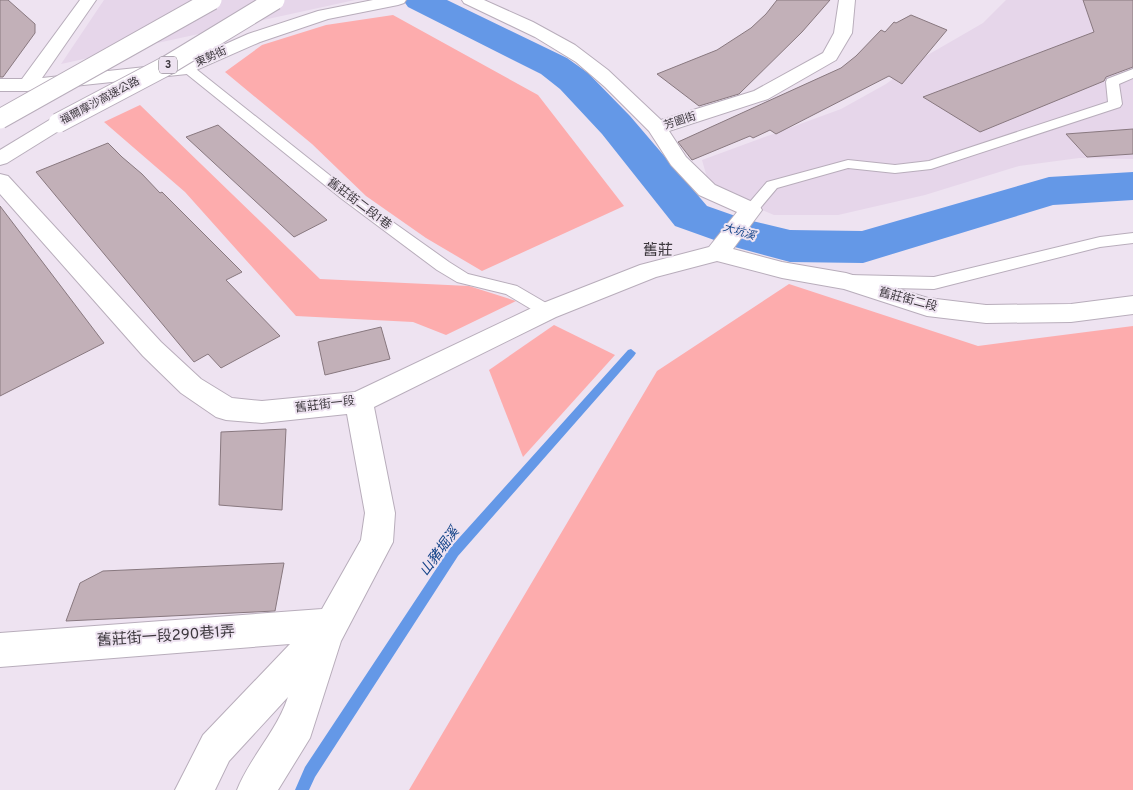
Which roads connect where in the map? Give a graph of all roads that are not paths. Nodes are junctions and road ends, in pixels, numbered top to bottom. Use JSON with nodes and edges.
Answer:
{"nodes":[{"id":1,"x":88,"y":0,"type":"edge"},
{"id":2,"x":212,"y":0,"type":"edge"},
{"id":3,"x":274,"y":0,"type":"edge"},
{"id":4,"x":470,"y":0,"type":"edge"},
{"id":5,"x":847,"y":0,"type":"edge"},
{"id":6,"x":389,"y":1,"type":"edge"},
{"id":7,"x":187,"y":68,"type":"junction"},
{"id":8,"x":1133,"y":73,"type":"edge"},
{"id":9,"x":26,"y":85,"type":"junction"},
{"id":10,"x":0,"y":86,"type":"edge"},
{"id":11,"x":0,"y":120,"type":"edge"},
{"id":12,"x":58,"y":123,"type":"junction"},
{"id":13,"x":657,"y":128,"type":"junction"},
{"id":14,"x":0,"y":152,"type":"edge"},
{"id":15,"x":0,"y":159,"type":"edge"},
{"id":16,"x":0,"y":181,"type":"edge"},
{"id":17,"x":749,"y":213,"type":"junction"},
{"id":18,"x":1133,"y":238,"type":"edge"},
{"id":19,"x":721,"y":248,"type":"junction"},
{"id":20,"x":846,"y":281,"type":"junction"},
{"id":21,"x":1133,"y":305,"type":"edge"},
{"id":22,"x":547,"y":311,"type":"junction"},
{"id":23,"x":359,"y":402,"type":"junction"},
{"id":24,"x":332,"y":624,"type":"junction"},
{"id":25,"x":0,"y":650,"type":"edge"},
{"id":26,"x":194,"y":790,"type":"edge"},
{"id":27,"x":256,"y":790,"type":"edge"}],
"edges":[{"from":1,"to":9,"type":"main road"},
{"from":2,"to":11,"type":"main road","bridge":true},
{"from":3,"to":12,"type":"main road","name":"福爾摩沙高速公路","number":"3","bridge":true},
{"from":4,"to":13,"type":"main road","name":"芳園街"},
{"from":5,"to":13,"type":"main road","name":"芳園街"},
{"from":6,"to":7,"type":"main road","name":"東勢街"},
{"from":7,"to":9,"type":"main road","name":"東勢街"},
{"from":7,"to":22,"type":"lane","name":"舊莊街二段1巷"},
{"from":8,"to":17,"type":"lane"},
{"from":9,"to":10,"type":"main road","name":"東勢街"},
{"from":12,"to":14,"type":"main road","name":"福爾摩沙高速公路","number":"3"},
{"from":12,"to":15,"type":"main road"},
{"from":13,"to":17,"type":"main road"},
{"from":16,"to":23,"type":"main road","name":"舊莊街一段"},
{"from":17,"to":19,"type":"main road"},
{"from":18,"to":20,"type":"lane"},
{"from":19,"to":20,"type":"main road","name":"舊莊街二段"},
{"from":19,"to":22,"type":"main road","name":"舊莊街一段"},
{"from":20,"to":21,"type":"main road","name":"舊莊街二段"},
{"from":22,"to":23,"type":"main road","name":"舊莊街一段"},
{"from":23,"to":24,"type":"main road"},
{"from":24,"to":25,"type":"main road","name":"舊莊街一段290巷1弄"},
{"from":24,"to":26,"type":"main road"},
{"from":24,"to":27,"type":"main road"}]}
